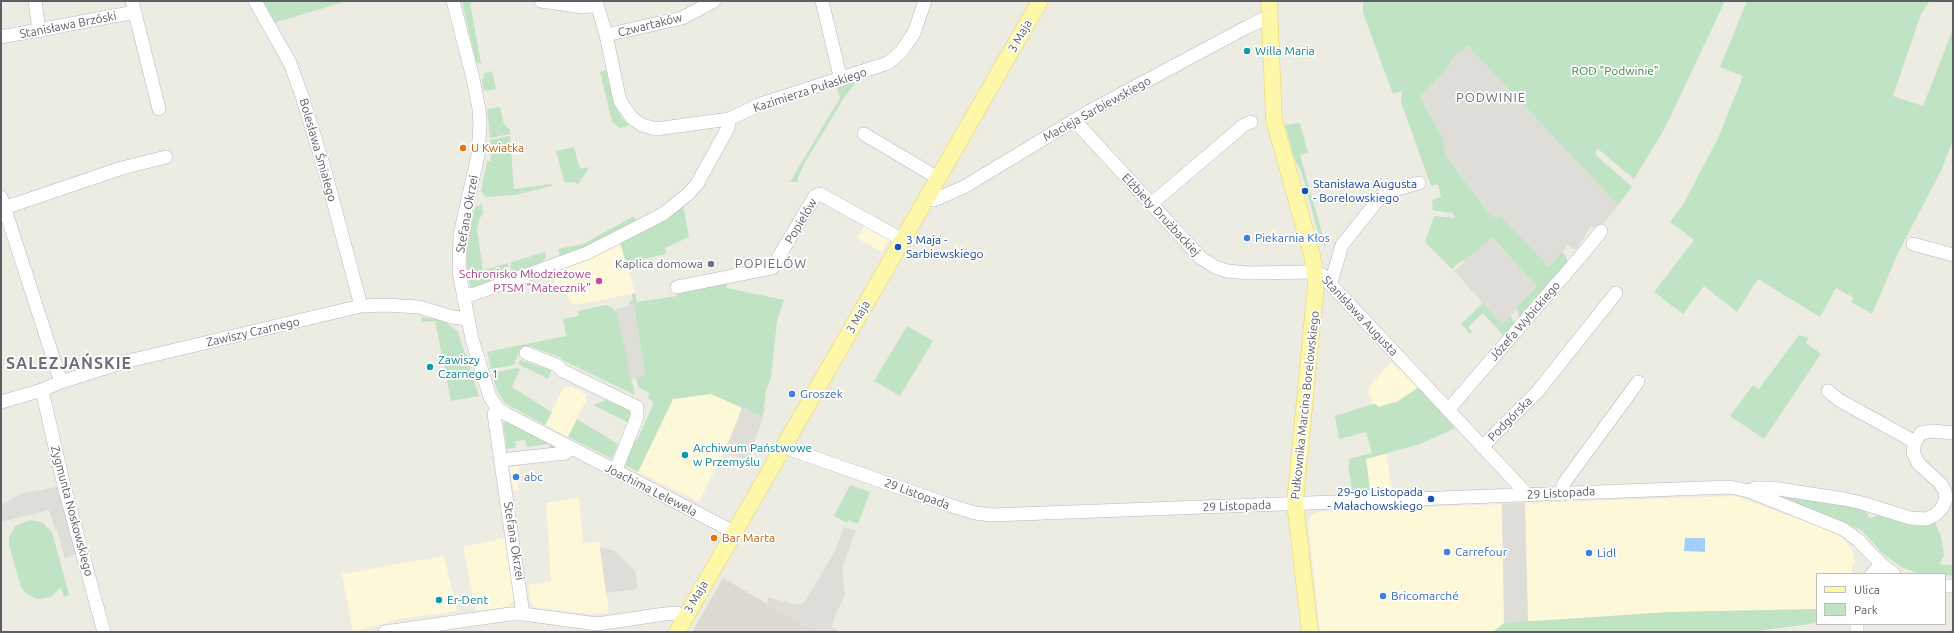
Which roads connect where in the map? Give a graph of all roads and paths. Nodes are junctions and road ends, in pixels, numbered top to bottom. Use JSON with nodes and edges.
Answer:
{"nodes":[{"id":1,"x":35,"y":1,"type":"edge"},
{"id":2,"x":255,"y":1,"type":"edge"},
{"id":3,"x":454,"y":1,"type":"edge"},
{"id":4,"x":541,"y":1,"type":"edge"},
{"id":5,"x":714,"y":1,"type":"edge"},
{"id":6,"x":822,"y":1,"type":"edge"},
{"id":7,"x":926,"y":1,"type":"edge"},
{"id":8,"x":1040,"y":1,"type":"edge"},
{"id":9,"x":1269,"y":1,"type":"edge"},
{"id":10,"x":597,"y":3,"type":"edge"},
{"id":11,"x":133,"y":7,"type":"edge"},
{"id":12,"x":1270,"y":18,"type":"junction"},
{"id":13,"x":39,"y":30,"type":"junction"},
{"id":14,"x":606,"y":35,"type":"junction"},
{"id":15,"x":1,"y":38,"type":"edge"},
{"id":16,"x":841,"y":80,"type":"junction"},
{"id":17,"x":159,"y":109,"type":"dead end"},
{"id":18,"x":729,"y":119,"type":"junction"},
{"id":19,"x":1074,"y":120,"type":"junction"},
{"id":20,"x":1251,"y":122,"type":"dead end"},
{"id":21,"x":864,"y":134,"type":"dead end"},
{"id":22,"x":166,"y":157,"type":"dead end"},
{"id":23,"x":938,"y":178,"type":"junction"},
{"id":24,"x":1419,"y":183,"type":"dead end"},
{"id":25,"x":928,"y":196,"type":"junction"},
{"id":26,"x":1151,"y":204,"type":"junction"},
{"id":27,"x":2,"y":205,"type":"edge"},
{"id":28,"x":1601,"y":231,"type":"dead end"},
{"id":29,"x":903,"y":240,"type":"junction"},
{"id":30,"x":1913,"y":244,"type":"dead end"},
{"id":31,"x":1953,"y":255,"type":"edge"},
{"id":32,"x":1327,"y":282,"type":"junction"},
{"id":33,"x":677,"y":287,"type":"dead end"},
{"id":34,"x":1616,"y":293,"type":"dead end"},
{"id":35,"x":463,"y":296,"type":"junction"},
{"id":36,"x":361,"y":306,"type":"junction"},
{"id":37,"x":468,"y":319,"type":"junction"},
{"id":38,"x":526,"y":353,"type":"dead end"},
{"id":39,"x":61,"y":382,"type":"junction"},
{"id":40,"x":1638,"y":382,"type":"dead end"},
{"id":41,"x":42,"y":390,"type":"junction"},
{"id":42,"x":1828,"y":391,"type":"dead end"},
{"id":43,"x":1,"y":402,"type":"edge"},
{"id":44,"x":498,"y":408,"type":"junction"},
{"id":45,"x":1448,"y":410,"type":"junction"},
{"id":46,"x":1953,"y":433,"type":"edge"},
{"id":47,"x":1914,"y":442,"type":"junction"},
{"id":48,"x":784,"y":447,"type":"junction"},
{"id":49,"x":1482,"y":447,"type":"junction"},
{"id":50,"x":569,"y":448,"type":"junction"},
{"id":51,"x":501,"y":460,"type":"junction"},
{"id":52,"x":615,"y":472,"type":"junction"},
{"id":53,"x":1749,"y":491,"type":"junction"},
{"id":54,"x":1561,"y":494,"type":"junction"},
{"id":55,"x":1526,"y":495,"type":"junction"},
{"id":56,"x":1294,"y":503,"type":"junction"},
{"id":57,"x":734,"y":532,"type":"junction"},
{"id":58,"x":1881,"y":564,"type":"junction"},
{"id":59,"x":1873,"y":573,"type":"edge"},
{"id":60,"x":1893,"y":573,"type":"edge"},
{"id":61,"x":523,"y":614,"type":"junction"},
{"id":62,"x":686,"y":616,"type":"junction"},
{"id":63,"x":104,"y":632,"type":"edge"},
{"id":64,"x":385,"y":632,"type":"edge"},
{"id":65,"x":677,"y":632,"type":"edge"},
{"id":66,"x":1310,"y":632,"type":"edge"}],
"edges":[{"from":1,"to":13,"type":"street"},
{"from":2,"to":36,"type":"street","name":"Bolesława Śmiałego"},
{"from":3,"to":35,"type":"street","name":"Stefana Okrzei"},
{"from":4,"to":10,"type":"street"},
{"from":5,"to":14,"type":"street","name":"Czwartaków"},
{"from":6,"to":16,"type":"street"},
{"from":7,"to":16,"type":"street","name":"Kazimierza Pułaskiego"},
{"from":8,"to":23,"type":"main road","name":"3 Maja"},
{"from":9,"to":12,"type":"main road","name":"Stanisława Augusta"},
{"from":10,"to":14,"type":"street","name":"Kazimierza Pułaskiego"},
{"from":11,"to":13,"type":"street","name":"Stanisława Brzóski"},
{"from":11,"to":17,"type":"street"},
{"from":12,"to":19,"type":"street","name":"Macieja Sarbiewskiego"},
{"from":12,"to":32,"type":"main road","name":"Stanisława Augusta"},
{"from":13,"to":15,"type":"street","name":"Stanisława Brzóski"},
{"from":14,"to":18,"type":"street","name":"Kazimierza Pułaskiego"},
{"from":16,"to":18,"type":"street","name":"Kazimierza Pułaskiego"},
{"from":18,"to":35,"type":"street"},
{"from":19,"to":25,"type":"street","name":"Macieja Sarbiewskiego"},
{"from":19,"to":26,"type":"street","name":"Elżbiety Drużbackiej"},
{"from":20,"to":26,"type":"street"},
{"from":21,"to":23,"type":"street"},
{"from":22,"to":27,"type":"street"},
{"from":23,"to":25,"type":"main road","name":"3 Maja"},
{"from":24,"to":32,"type":"street"},
{"from":25,"to":29,"type":"main road","name":"3 Maja"},
{"from":26,"to":32,"type":"street","name":"Elżbiety Drużbackiej"},
{"from":27,"to":39,"type":"street"},
{"from":28,"to":45,"type":"street","name":"Józefa Wybickiego"},
{"from":29,"to":33,"type":"street","name":"Popielów"},
{"from":29,"to":48,"type":"main road","name":"3 Maja"},
{"from":30,"to":31,"type":"street"},
{"from":32,"to":45,"type":"street","name":"Stanisława Augusta"},
{"from":32,"to":56,"type":"main road","name":"Pułkownika Marcina Borelowskiego"},
{"from":34,"to":49,"type":"street","name":"Podgórska"},
{"from":35,"to":37,"type":"street","name":"Stefana Okrzei"},
{"from":36,"to":37,"type":"street","name":"Zawiszy Czarnego"},
{"from":36,"to":39,"type":"street","name":"Zawiszy Czarnego"},
{"from":37,"to":44,"type":"street","name":"Stefana Okrzei"},
{"from":38,"to":52,"type":"street"},
{"from":39,"to":41,"type":"street","name":"Zawiszy Czarnego"},
{"from":40,"to":54,"type":"street"},
{"from":41,"to":43,"type":"street","name":"Zawiszy Czarnego"},
{"from":41,"to":63,"type":"street","name":"Zygmunta Noskowskiego"},
{"from":42,"to":47,"type":"street"},
{"from":44,"to":50,"type":"street","name":"Joachima Lelewela"},
{"from":44,"to":51,"type":"street","name":"Stefana Okrzei"},
{"from":45,"to":49,"type":"street","name":"Stanisława Augusta"},
{"from":46,"to":47,"type":"street"},
{"from":47,"to":53,"type":"street"},
{"from":48,"to":56,"type":"street","name":"29 Listopada"},
{"from":48,"to":57,"type":"main road","name":"3 Maja"},
{"from":49,"to":55,"type":"street","name":"Stanisława Augusta"},
{"from":50,"to":51,"type":"street"},
{"from":50,"to":52,"type":"street","name":"Joachima Lelewela"},
{"from":51,"to":61,"type":"street","name":"Stefana Okrzei"},
{"from":52,"to":57,"type":"street","name":"Joachima Lelewela"},
{"from":53,"to":54,"type":"street","name":"29 Listopada"},
{"from":53,"to":58,"type":"street"},
{"from":54,"to":55,"type":"street","name":"29 Listopada"},
{"from":55,"to":56,"type":"street","name":"29 Listopada"},
{"from":56,"to":66,"type":"main road","name":"Pułkownika Marcina Borelowskiego"},
{"from":57,"to":62,"type":"main road","name":"3 Maja"},
{"from":58,"to":59,"type":"street"},
{"from":58,"to":60,"type":"street"},
{"from":61,"to":62,"type":"street"},
{"from":61,"to":64,"type":"street"},
{"from":62,"to":65,"type":"main road","name":"3 Maja"}]}
